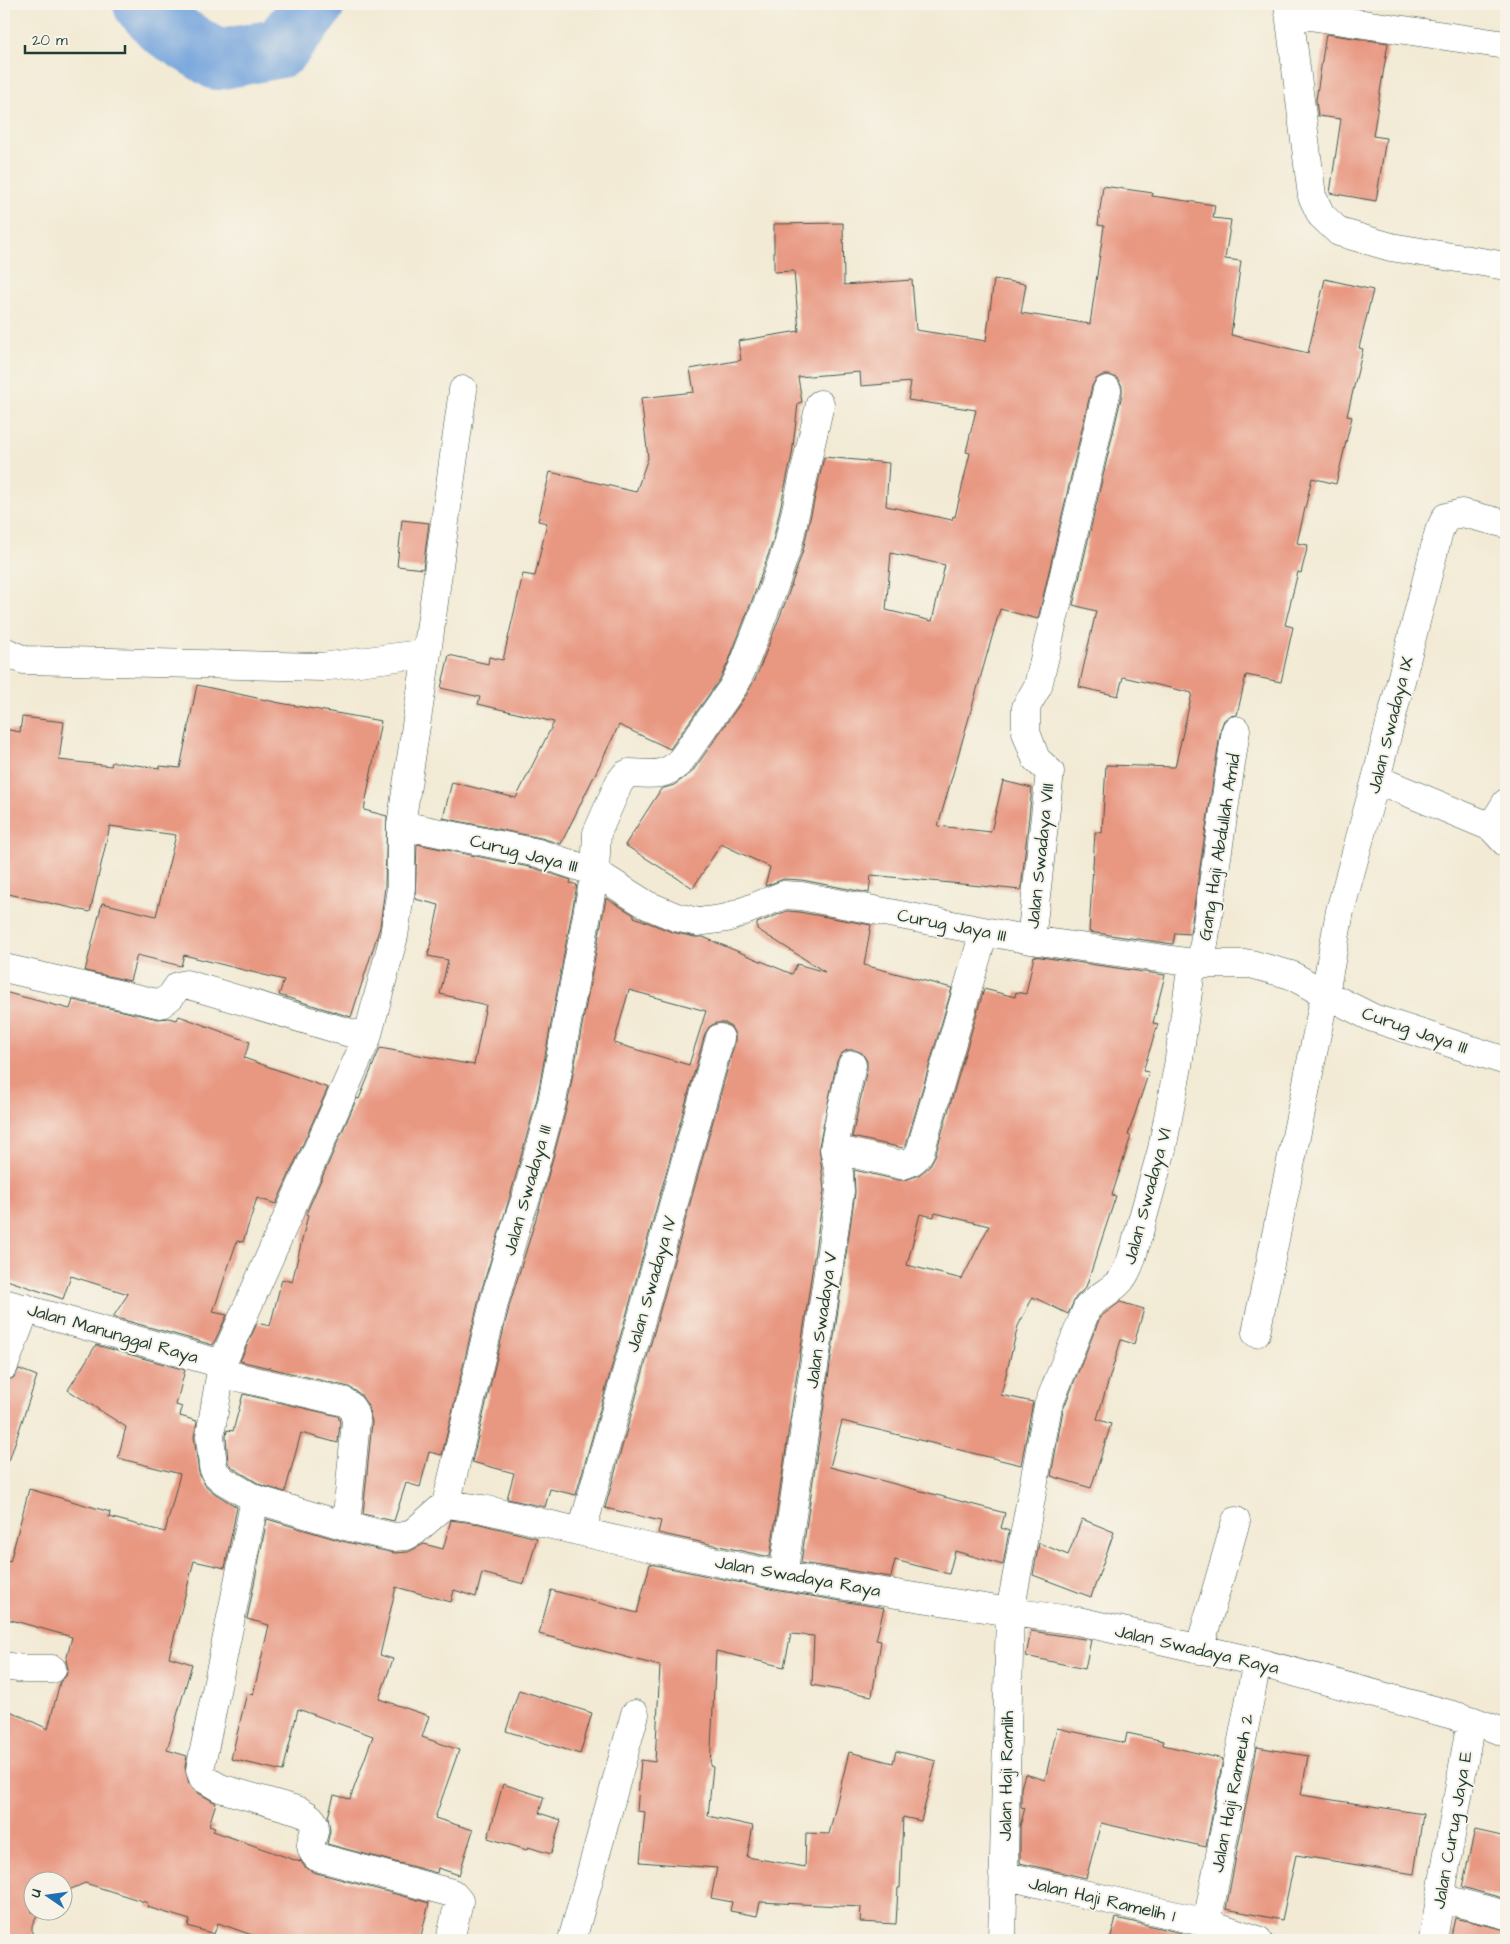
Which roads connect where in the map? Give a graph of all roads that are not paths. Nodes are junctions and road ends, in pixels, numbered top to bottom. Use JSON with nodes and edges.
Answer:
{"nodes":[{"id":1,"x":1288,"y":9,"type":"edge"},
{"id":2,"x":1506,"y":45,"type":"edge"},
{"id":3,"x":1506,"y":266,"type":"edge"},
{"id":4,"x":463,"y":390,"type":"dead end"},
{"id":5,"x":1107,"y":390,"type":"dead end"},
{"id":6,"x":820,"y":404,"type":"dead end"},
{"id":7,"x":1506,"y":524,"type":"edge"},
{"id":8,"x":4,"y":651,"type":"edge"},
{"id":9,"x":428,"y":653,"type":"junction"},
{"id":10,"x":1236,"y":730,"type":"dead end"},
{"id":11,"x":1376,"y":779,"type":"junction"},
{"id":12,"x":1506,"y":803,"type":"edge"},
{"id":13,"x":401,"y":824,"type":"junction"},
{"id":14,"x":1498,"y":835,"type":"edge"},
{"id":15,"x":595,"y":872,"type":"junction"},
{"id":16,"x":984,"y":932,"type":"junction"},
{"id":17,"x":1031,"y":940,"type":"junction"},
{"id":18,"x":1196,"y":963,"type":"junction"},
{"id":19,"x":4,"y":968,"type":"edge"},
{"id":20,"x":1325,"y":994,"type":"junction"},
{"id":21,"x":367,"y":1038,"type":"junction"},
{"id":22,"x":720,"y":1038,"type":"dead end"},
{"id":23,"x":1506,"y":1061,"type":"edge"},
{"id":24,"x":852,"y":1065,"type":"dead end"},
{"id":25,"x":834,"y":1149,"type":"junction"},
{"id":26,"x":15,"y":1305,"type":"edge"},
{"id":27,"x":1256,"y":1334,"type":"dead end"},
{"id":28,"x":4,"y":1366,"type":"edge"},
{"id":29,"x":222,"y":1369,"type":"junction"},
{"id":30,"x":255,"y":1499,"type":"junction"},
{"id":31,"x":446,"y":1504,"type":"junction"},
{"id":32,"x":1236,"y":1521,"type":"dead end"},
{"id":33,"x":346,"y":1526,"type":"junction"},
{"id":34,"x":582,"y":1531,"type":"junction"},
{"id":35,"x":784,"y":1576,"type":"junction"},
{"id":36,"x":1010,"y":1612,"type":"junction"},
{"id":37,"x":1199,"y":1650,"type":"junction"},
{"id":38,"x":1257,"y":1662,"type":"junction"},
{"id":39,"x":4,"y":1666,"type":"edge"},
{"id":40,"x":52,"y":1669,"type":"dead end"},
{"id":41,"x":635,"y":1714,"type":"dead end"},
{"id":42,"x":1471,"y":1720,"type":"junction"},
{"id":43,"x":1506,"y":1733,"type":"edge"},
{"id":44,"x":1003,"y":1875,"type":"junction"},
{"id":45,"x":1441,"y":1898,"type":"junction"},
{"id":46,"x":1506,"y":1915,"type":"edge"},
{"id":47,"x":1207,"y":1923,"type":"junction"},
{"id":48,"x":450,"y":1940,"type":"edge"},
{"id":49,"x":572,"y":1940,"type":"edge"},
{"id":50,"x":1002,"y":1940,"type":"edge"},
{"id":51,"x":1258,"y":1940,"type":"edge"},
{"id":52,"x":1433,"y":1940,"type":"edge"}],
"edges":[{"from":1,"to":2,"type":"street"},
{"from":1,"to":3,"type":"street"},
{"from":4,"to":9,"type":"street"},
{"from":5,"to":17,"type":"street","name":"Jalan Swadaya VIII"},
{"from":6,"to":15,"type":"street","name":"Jalan Swadaya III"},
{"from":7,"to":11,"type":"street","name":"Jalan Swadaya IX"},
{"from":8,"to":9,"type":"street"},
{"from":9,"to":13,"type":"street"},
{"from":10,"to":18,"type":"street","name":"Gang Haji Abdullah Amid"},
{"from":11,"to":14,"type":"street"},
{"from":11,"to":20,"type":"street","name":"Jalan Swadaya IX"},
{"from":12,"to":14,"type":"street"},
{"from":13,"to":15,"type":"street","name":"Curug Jaya III"},
{"from":13,"to":21,"type":"street"},
{"from":15,"to":16,"type":"street","name":"Curug Jaya III"},
{"from":15,"to":31,"type":"street","name":"Jalan Swadaya III"},
{"from":16,"to":17,"type":"street","name":"Curug Jaya III"},
{"from":16,"to":25,"type":"street"},
{"from":17,"to":18,"type":"street","name":"Curug Jaya III"},
{"from":18,"to":20,"type":"street","name":"Curug Jaya III"},
{"from":18,"to":36,"type":"street","name":"Jalan Swadaya VI"},
{"from":19,"to":21,"type":"street"},
{"from":20,"to":23,"type":"street","name":"Curug Jaya III"},
{"from":20,"to":27,"type":"street","name":"Jalan Swadaya IX"},
{"from":21,"to":29,"type":"street"},
{"from":22,"to":34,"type":"street","name":"Jalan Swadaya IV"},
{"from":24,"to":25,"type":"street","name":"Jalan Swadaya V"},
{"from":25,"to":35,"type":"street","name":"Jalan Swadaya V"},
{"from":26,"to":28,"type":"street"},
{"from":26,"to":29,"type":"street","name":"Jalan Manunggal Raya"},
{"from":29,"to":30,"type":"street"},
{"from":29,"to":33,"type":"street","name":"Jalan Manunggal Raya"},
{"from":30,"to":33,"type":"street"},
{"from":30,"to":48,"type":"street"},
{"from":31,"to":33,"type":"street"},
{"from":31,"to":34,"type":"street","name":"Jalan Swadaya Raya"},
{"from":32,"to":37,"type":"street"},
{"from":34,"to":35,"type":"street","name":"Jalan Swadaya Raya"},
{"from":35,"to":36,"type":"street","name":"Jalan Swadaya Raya"},
{"from":36,"to":37,"type":"street","name":"Jalan Swadaya Raya"},
{"from":36,"to":44,"type":"street","name":"Jalan Haji Ramlih"},
{"from":37,"to":38,"type":"street","name":"Jalan Swadaya Raya"},
{"from":38,"to":42,"type":"street","name":"Jalan Swadaya Raya"},
{"from":38,"to":47,"type":"street","name":"Jalan Haji Rameuh 2"},
{"from":39,"to":40,"type":"street"},
{"from":41,"to":49,"type":"street"},
{"from":42,"to":43,"type":"street","name":"Jalan Swadaya Raya"},
{"from":42,"to":45,"type":"street","name":"Jalan Curug Jaya E"},
{"from":44,"to":47,"type":"street","name":"Jalan Haji Ramelih 1"},
{"from":44,"to":50,"type":"street","name":"Jalan Haji Ramlih"},
{"from":45,"to":46,"type":"street"},
{"from":45,"to":52,"type":"street","name":"Jalan Curug Jaya E"},
{"from":47,"to":51,"type":"street","name":"Jalan Haji Ramelih 1"}]}
